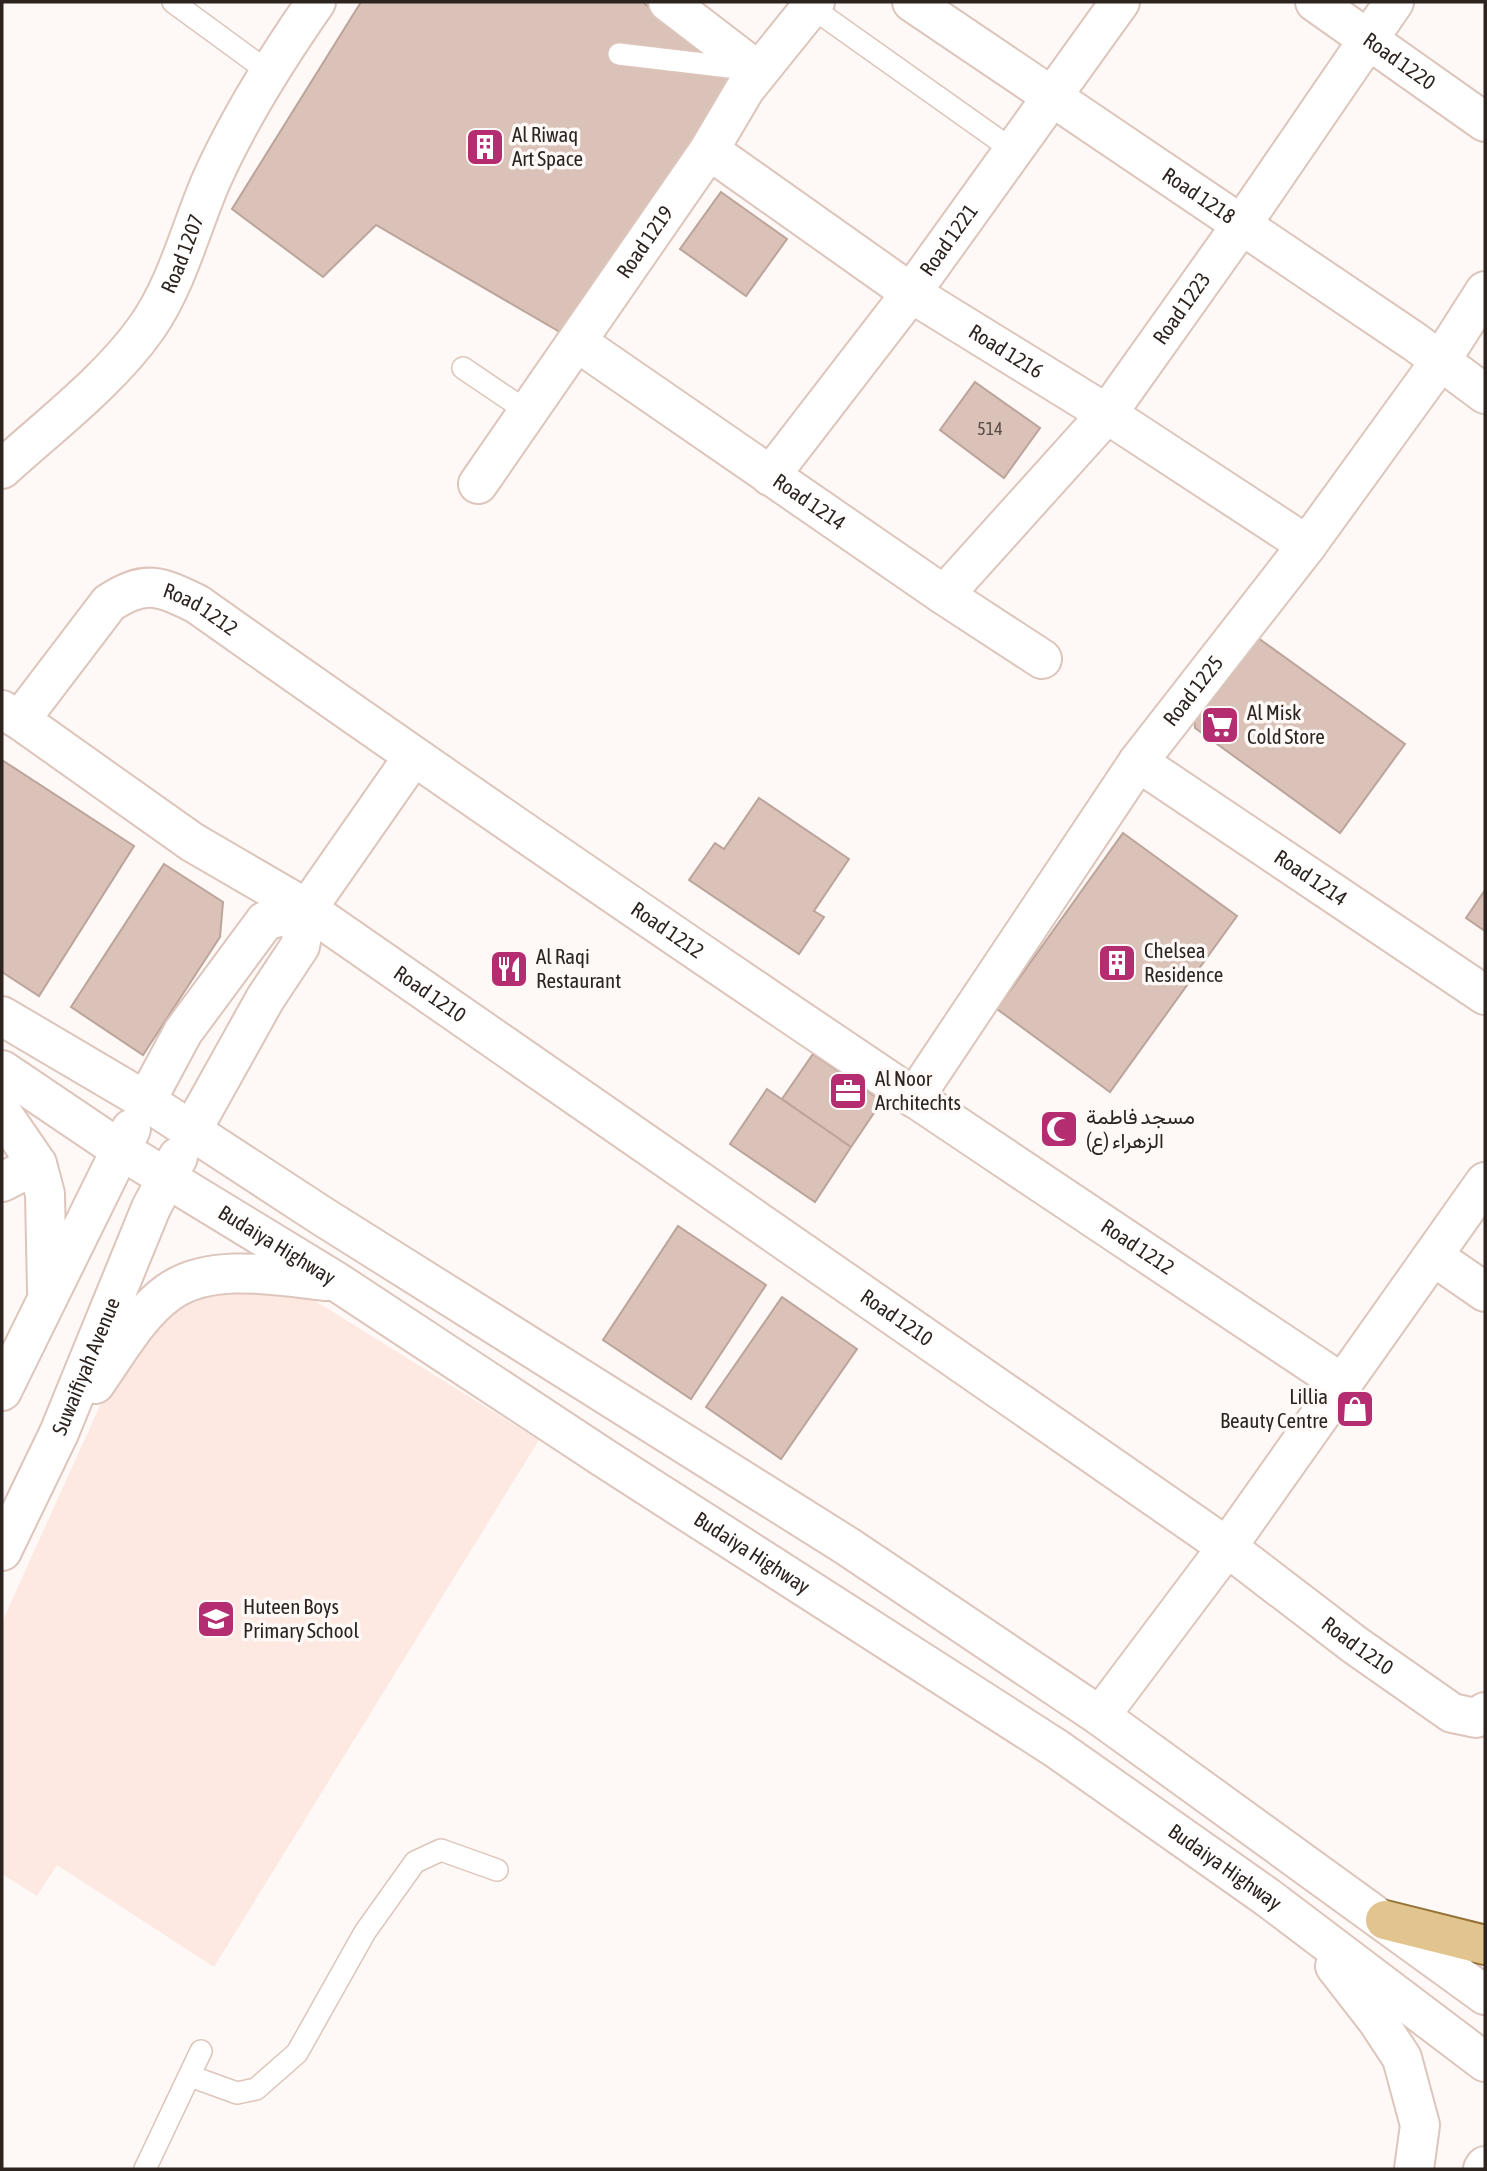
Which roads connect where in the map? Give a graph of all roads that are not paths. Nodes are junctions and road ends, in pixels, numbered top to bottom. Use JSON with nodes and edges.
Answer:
{"nodes":[{"id":1,"x":173,"y":2,"type":"edge"},
{"id":2,"x":316,"y":2,"type":"edge"},
{"id":3,"x":668,"y":2,"type":"edge"},
{"id":4,"x":912,"y":2,"type":"edge"},
{"id":5,"x":1120,"y":2,"type":"edge"},
{"id":6,"x":1315,"y":2,"type":"edge"},
{"id":7,"x":1394,"y":2,"type":"edge"},
{"id":8,"x":813,"y":4,"type":"edge"},
{"id":9,"x":1368,"y":40,"type":"junction"},
{"id":10,"x":619,"y":54,"type":"dead end"},
{"id":11,"x":758,"y":71,"type":"junction"},
{"id":12,"x":270,"y":73,"type":"junction"},
{"id":13,"x":1053,"y":97,"type":"junction"},
{"id":14,"x":1485,"y":122,"type":"edge"},
{"id":15,"x":709,"y":150,"type":"junction"},
{"id":16,"x":1014,"y":151,"type":"junction"},
{"id":17,"x":1242,"y":225,"type":"junction"},
{"id":18,"x":1485,"y":291,"type":"edge"},
{"id":19,"x":911,"y":293,"type":"junction"},
{"id":20,"x":577,"y":342,"type":"junction"},
{"id":21,"x":1441,"y":360,"type":"junction"},
{"id":22,"x":463,"y":368,"type":"dead end"},
{"id":23,"x":1485,"y":394,"type":"edge"},
{"id":24,"x":528,"y":412,"type":"junction"},
{"id":25,"x":1107,"y":414,"type":"junction"},
{"id":26,"x":2,"y":469,"type":"edge"},
{"id":27,"x":770,"y":476,"type":"junction"},
{"id":28,"x":478,"y":484,"type":"dead end"},
{"id":29,"x":1307,"y":545,"type":"junction"},
{"id":30,"x":944,"y":595,"type":"junction"},
{"id":31,"x":1042,"y":659,"type":"dead end"},
{"id":32,"x":11,"y":715,"type":"edge"},
{"id":33,"x":413,"y":757,"type":"junction"},
{"id":34,"x":1138,"y":762,"type":"junction"},
{"id":35,"x":307,"y":909,"type":"junction"},
{"id":36,"x":1485,"y":995,"type":"edge"},
{"id":37,"x":2,"y":1016,"type":"edge"},
{"id":38,"x":2,"y":1070,"type":"edge"},
{"id":39,"x":914,"y":1098,"type":"junction"},
{"id":40,"x":146,"y":1101,"type":"junction"},
{"id":41,"x":2,"y":1113,"type":"edge"},
{"id":42,"x":192,"y":1130,"type":"junction"},
{"id":43,"x":119,"y":1149,"type":"junction"},
{"id":44,"x":37,"y":1164,"type":"junction"},
{"id":45,"x":166,"y":1179,"type":"junction"},
{"id":46,"x":2,"y":1182,"type":"edge"},
{"id":47,"x":1485,"y":1182,"type":"edge"},
{"id":48,"x":1433,"y":1256,"type":"junction"},
{"id":49,"x":337,"y":1283,"type":"junction"},
{"id":50,"x":1485,"y":1292,"type":"edge"},
{"id":51,"x":47,"y":1296,"type":"junction"},
{"id":52,"x":1343,"y":1384,"type":"junction"},
{"id":53,"x":2,"y":1391,"type":"edge"},
{"id":54,"x":58,"y":1433,"type":"junction"},
{"id":55,"x":1227,"y":1548,"type":"junction"},
{"id":56,"x":2,"y":1551,"type":"edge"},
{"id":57,"x":1485,"y":1712,"type":"edge"},
{"id":58,"x":1100,"y":1716,"type":"junction"},
{"id":59,"x":497,"y":1870,"type":"dead end"},
{"id":60,"x":1385,"y":1920,"type":"junction"},
{"id":61,"x":1302,"y":1923,"type":"junction"},
{"id":62,"x":1485,"y":1945,"type":"edge"},
{"id":63,"x":1485,"y":1994,"type":"edge"},
{"id":64,"x":201,"y":2051,"type":"dead end"},
{"id":65,"x":1485,"y":2063,"type":"edge"},
{"id":66,"x":190,"y":2076,"type":"junction"},
{"id":67,"x":145,"y":2169,"type":"edge"},
{"id":68,"x":1414,"y":2169,"type":"edge"}],
"edges":[{"from":1,"to":12,"type":"lane"},
{"from":2,"to":12,"type":"street","name":"Road 1207"},
{"from":3,"to":11,"type":"street"},
{"from":4,"to":13,"type":"street","name":"Road 1218"},
{"from":5,"to":13,"type":"street","name":"Road 1221"},
{"from":6,"to":9,"type":"street","name":"Road 1220"},
{"from":7,"to":9,"type":"street","name":"Road 1223"},
{"from":8,"to":11,"type":"street","name":"Road 1219"},
{"from":8,"to":16,"type":"lane"},
{"from":9,"to":14,"type":"street","name":"Road 1220"},
{"from":9,"to":17,"type":"street","name":"Road 1223"},
{"from":10,"to":11,"type":"lane"},
{"from":11,"to":15,"type":"street","name":"Road 1219"},
{"from":12,"to":26,"type":"street","name":"Road 1207"},
{"from":13,"to":16,"type":"street","name":"Road 1221"},
{"from":13,"to":17,"type":"street","name":"Road 1218"},
{"from":15,"to":19,"type":"street","name":"Road 1216"},
{"from":15,"to":20,"type":"street","name":"Road 1219"},
{"from":16,"to":19,"type":"street","name":"Road 1221"},
{"from":17,"to":21,"type":"street","name":"Road 1218"},
{"from":17,"to":25,"type":"street","name":"Road 1223"},
{"from":18,"to":21,"type":"street","name":"Road 1225"},
{"from":19,"to":25,"type":"street","name":"Road 1216"},
{"from":19,"to":27,"type":"street","name":"Road 1221"},
{"from":20,"to":24,"type":"street","name":"Road 1219"},
{"from":20,"to":27,"type":"street","name":"Road 1214"},
{"from":21,"to":23,"type":"street","name":"Road 1218"},
{"from":21,"to":29,"type":"street","name":"Road 1225"},
{"from":22,"to":24,"type":"lane"},
{"from":24,"to":28,"type":"street","name":"Road 1219"},
{"from":25,"to":29,"type":"street","name":"Road 1216"},
{"from":25,"to":30,"type":"street","name":"Road 1223"},
{"from":27,"to":30,"type":"street","name":"Road 1214"},
{"from":29,"to":34,"type":"street","name":"Road 1225"},
{"from":30,"to":31,"type":"street","name":"Road 1214"},
{"from":32,"to":33,"type":"street","name":"Road 1212"},
{"from":32,"to":35,"type":"street","name":"Road 1210"},
{"from":33,"to":35,"type":"street"},
{"from":33,"to":39,"type":"street","name":"Road 1212"},
{"from":34,"to":36,"type":"street","name":"Road 1214"},
{"from":34,"to":39,"type":"street","name":"Road 1225"},
{"from":35,"to":40,"type":"street"},
{"from":35,"to":42,"type":"street"},
{"from":35,"to":55,"type":"street","name":"Road 1210"},
{"from":37,"to":40,"type":"street"},
{"from":38,"to":43,"type":"street","name":"Budaiya Highway"},
{"from":39,"to":52,"type":"street","name":"Road 1212"},
{"from":40,"to":42,"type":"street"},
{"from":40,"to":43,"type":"street"},
{"from":41,"to":44,"type":"street"},
{"from":42,"to":45,"type":"street"},
{"from":42,"to":58,"type":"street"},
{"from":43,"to":45,"type":"street","name":"Budaiya Highway"},
{"from":43,"to":51,"type":"street"},
{"from":44,"to":46,"type":"street"},
{"from":44,"to":51,"type":"street"},
{"from":45,"to":49,"type":"street","name":"Budaiya Highway"},
{"from":45,"to":54,"type":"street","name":"Suwaifiyah Avenue"},
{"from":47,"to":48,"type":"street"},
{"from":48,"to":50,"type":"street"},
{"from":48,"to":52,"type":"street"},
{"from":49,"to":54,"type":"street"},
{"from":49,"to":61,"type":"street","name":"Budaiya Highway"},
{"from":51,"to":53,"type":"street"},
{"from":52,"to":55,"type":"street"},
{"from":54,"to":56,"type":"street","name":"Suwaifiyah Avenue"},
{"from":55,"to":57,"type":"street","name":"Road 1210"},
{"from":55,"to":58,"type":"street"},
{"from":58,"to":60,"type":"street"},
{"from":59,"to":66,"type":"lane"},
{"from":60,"to":62,"type":"main road"},
{"from":60,"to":63,"type":"street"},
{"from":61,"to":65,"type":"street","name":"Budaiya Highway"},
{"from":61,"to":68,"type":"street"},
{"from":64,"to":66,"type":"lane"},
{"from":66,"to":67,"type":"lane"}]}
